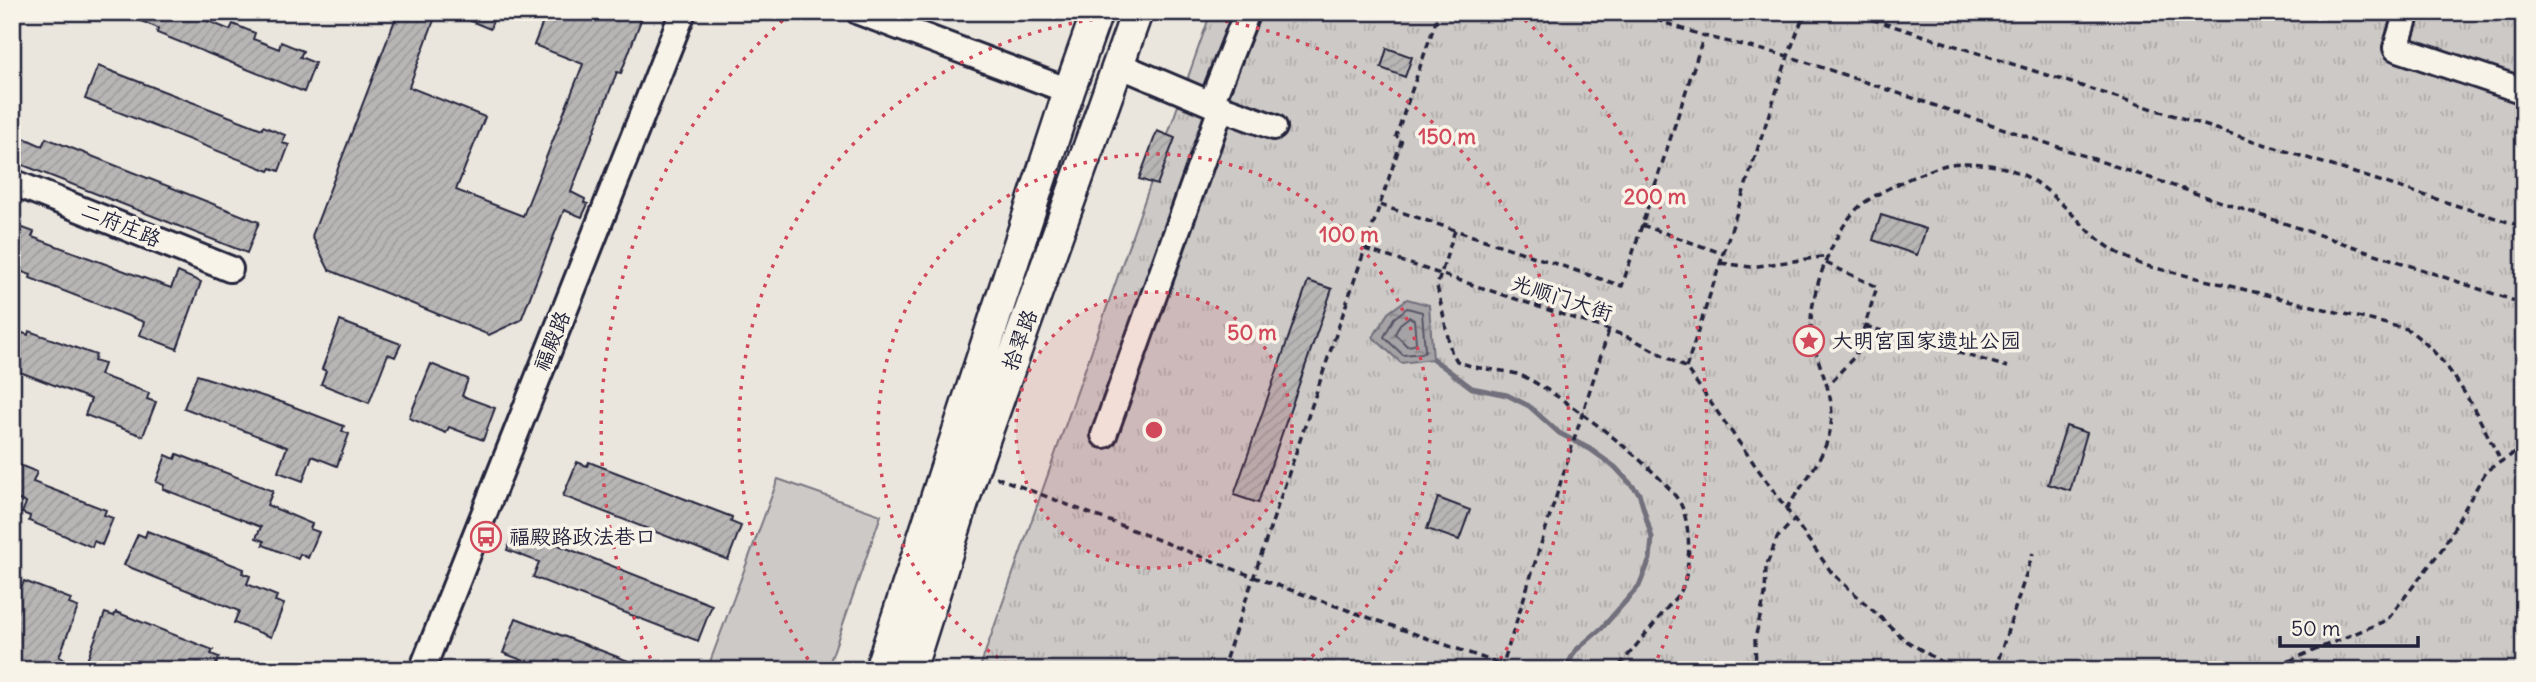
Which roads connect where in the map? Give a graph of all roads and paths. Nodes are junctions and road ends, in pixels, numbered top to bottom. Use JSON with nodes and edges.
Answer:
{"nodes":[{"id":1,"x":683,"y":12,"type":"edge"},
{"id":2,"x":859,"y":12,"type":"edge"},
{"id":3,"x":1097,"y":12,"type":"edge"},
{"id":4,"x":1137,"y":12,"type":"edge"},
{"id":5,"x":1247,"y":12,"type":"edge"},
{"id":6,"x":1439,"y":12,"type":"edge"},
{"id":7,"x":1633,"y":12,"type":"edge"},
{"id":8,"x":1805,"y":12,"type":"edge"},
{"id":9,"x":1849,"y":12,"type":"edge"},
{"id":10,"x":2407,"y":12,"type":"edge"},
{"id":11,"x":1704,"y":36,"type":"junction"},
{"id":12,"x":1788,"y":56,"type":"junction"},
{"id":13,"x":1119,"y":65,"type":"junction"},
{"id":14,"x":2524,"y":91,"type":"edge"},
{"id":15,"x":1069,"y":92,"type":"junction"},
{"id":16,"x":1216,"y":106,"type":"junction"},
{"id":17,"x":1274,"y":127,"type":"dead end"},
{"id":18,"x":12,"y":182,"type":"edge"},
{"id":19,"x":1380,"y":205,"type":"junction"},
{"id":20,"x":1642,"y":225,"type":"junction"},
{"id":21,"x":2524,"y":226,"type":"edge"},
{"id":22,"x":1455,"y":230,"type":"junction"},
{"id":23,"x":1364,"y":249,"type":"junction"},
{"id":24,"x":1724,"y":254,"type":"junction"},
{"id":25,"x":1829,"y":256,"type":"junction"},
{"id":26,"x":1721,"y":263,"type":"junction"},
{"id":27,"x":1826,"y":263,"type":"junction"},
{"id":28,"x":230,"y":269,"type":"dead end"},
{"id":29,"x":1440,"y":275,"type":"junction"},
{"id":30,"x":2524,"y":304,"type":"edge"},
{"id":31,"x":1865,"y":326,"type":"junction"},
{"id":32,"x":1609,"y":330,"type":"junction"},
{"id":33,"x":2008,"y":367,"type":"dead end"},
{"id":34,"x":1686,"y":368,"type":"junction"},
{"id":35,"x":1826,"y":387,"type":"junction"},
{"id":36,"x":1582,"y":415,"type":"junction"},
{"id":37,"x":1104,"y":435,"type":"dead end"},
{"id":38,"x":2524,"y":447,"type":"edge"},
{"id":39,"x":2501,"y":461,"type":"junction"},
{"id":40,"x":974,"y":468,"type":"junction"},
{"id":41,"x":1786,"y":509,"type":"junction"},
{"id":42,"x":1794,"y":520,"type":"junction"},
{"id":43,"x":2033,"y":554,"type":"dead end"},
{"id":44,"x":1254,"y":577,"type":"junction"},
{"id":45,"x":1502,"y":667,"type":"edge"},
{"id":46,"x":422,"y":670,"type":"edge"},
{"id":47,"x":880,"y":670,"type":"edge"},
{"id":48,"x":910,"y":670,"type":"edge"},
{"id":49,"x":1222,"y":670,"type":"edge"},
{"id":50,"x":1616,"y":670,"type":"edge"},
{"id":51,"x":1756,"y":670,"type":"edge"},
{"id":52,"x":1954,"y":670,"type":"edge"},
{"id":53,"x":1995,"y":670,"type":"edge"},
{"id":54,"x":2267,"y":670,"type":"edge"}],
"edges":[{"from":1,"to":46,"type":"street","name":"福殿路"},
{"from":2,"to":15,"type":"street"},
{"from":3,"to":15,"type":"main road","name":"拾翠路"},
{"from":4,"to":13,"type":"main road","name":"拾翠路"},
{"from":5,"to":16,"type":"street"},
{"from":6,"to":19,"type":"path"},
{"from":7,"to":11,"type":"path"},
{"from":8,"to":12,"type":"path"},
{"from":9,"to":21,"type":"path"},
{"from":10,"to":14,"type":"street"},
{"from":11,"to":12,"type":"path"},
{"from":11,"to":20,"type":"path"},
{"from":12,"to":24,"type":"path"},
{"from":12,"to":30,"type":"path"},
{"from":13,"to":16,"type":"street"},
{"from":13,"to":40,"type":"main road","name":"拾翠路"},
{"from":15,"to":47,"type":"main road","name":"拾翠路"},
{"from":16,"to":17,"type":"street"},
{"from":16,"to":37,"type":"street"},
{"from":18,"to":28,"type":"street","name":"二府庄路"},
{"from":19,"to":22,"type":"path"},
{"from":19,"to":23,"type":"path"},
{"from":20,"to":22,"type":"path"},
{"from":20,"to":24,"type":"path"},
{"from":22,"to":29,"type":"path"},
{"from":23,"to":29,"type":"path","name":"光顺门大街"},
{"from":23,"to":44,"type":"path"},
{"from":24,"to":26,"type":"path"},
{"from":25,"to":26,"type":"path"},
{"from":25,"to":27,"type":"path"},
{"from":25,"to":39,"type":"path"},
{"from":26,"to":34,"type":"path"},
{"from":27,"to":31,"type":"path"},
{"from":27,"to":35,"type":"path"},
{"from":29,"to":32,"type":"path","name":"光顺门大街"},
{"from":29,"to":36,"type":"path"},
{"from":31,"to":33,"type":"path"},
{"from":31,"to":35,"type":"path"},
{"from":32,"to":34,"type":"path","name":"光顺门大街"},
{"from":32,"to":36,"type":"path"},
{"from":34,"to":41,"type":"path","name":"光顺门大街"},
{"from":35,"to":41,"type":"path"},
{"from":36,"to":45,"type":"path"},
{"from":36,"to":50,"type":"path"},
{"from":38,"to":39,"type":"path"},
{"from":39,"to":54,"type":"path"},
{"from":40,"to":44,"type":"path"},
{"from":40,"to":48,"type":"main road","name":"拾翠路"},
{"from":41,"to":42,"type":"path","name":"光顺门大街"},
{"from":42,"to":51,"type":"path"},
{"from":42,"to":52,"type":"path","name":"光顺门大街"},
{"from":43,"to":53,"type":"path"},
{"from":44,"to":45,"type":"path"},
{"from":44,"to":49,"type":"path"}]}
